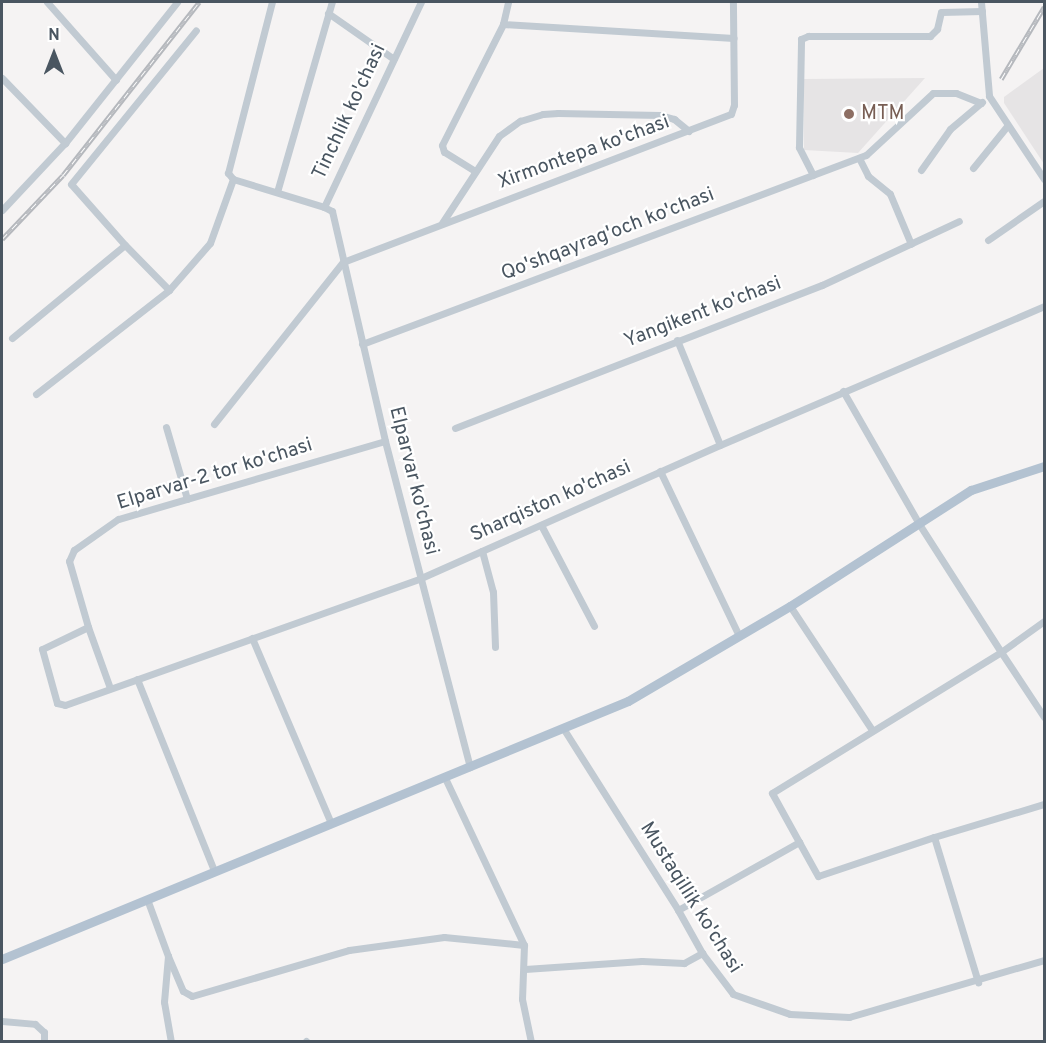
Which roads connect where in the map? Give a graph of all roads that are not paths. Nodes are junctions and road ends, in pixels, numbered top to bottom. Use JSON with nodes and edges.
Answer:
{"nodes":[{"id":1,"x":47,"y":2,"type":"edge"},
{"id":2,"x":177,"y":2,"type":"edge"},
{"id":3,"x":272,"y":2,"type":"edge"},
{"id":4,"x":332,"y":2,"type":"edge"},
{"id":5,"x":421,"y":2,"type":"edge"},
{"id":6,"x":508,"y":2,"type":"edge"},
{"id":7,"x":733,"y":2,"type":"edge"},
{"id":8,"x":981,"y":2,"type":"edge"},
{"id":9,"x":982,"y":11,"type":"junction"},
{"id":10,"x":328,"y":13,"type":"junction"},
{"id":11,"x":503,"y":24,"type":"junction"},
{"id":12,"x":196,"y":30,"type":"dead end"},
{"id":13,"x":734,"y":38,"type":"junction"},
{"id":14,"x":394,"y":59,"type":"junction"},
{"id":15,"x":2,"y":78,"type":"edge"},
{"id":16,"x":116,"y":80,"type":"junction"},
{"id":17,"x":989,"y":96,"type":"junction"},
{"id":18,"x":981,"y":103,"type":"junction"},
{"id":19,"x":1008,"y":124,"type":"junction"},
{"id":20,"x":689,"y":131,"type":"junction"},
{"id":21,"x":65,"y":143,"type":"junction"},
{"id":22,"x":862,"y":156,"type":"junction"},
{"id":23,"x":973,"y":168,"type":"dead end"},
{"id":24,"x":921,"y":170,"type":"dead end"},
{"id":25,"x":475,"y":171,"type":"junction"},
{"id":26,"x":813,"y":176,"type":"junction"},
{"id":27,"x":233,"y":178,"type":"junction"},
{"id":28,"x":1044,"y":179,"type":"edge"},
{"id":29,"x":277,"y":192,"type":"junction"},
{"id":30,"x":1044,"y":201,"type":"edge"},
{"id":31,"x":324,"y":207,"type":"junction"},
{"id":32,"x":2,"y":210,"type":"edge"},
{"id":33,"x":959,"y":222,"type":"dead end"},
{"id":34,"x":442,"y":223,"type":"junction"},
{"id":35,"x":988,"y":240,"type":"dead end"},
{"id":36,"x":911,"y":244,"type":"junction"},
{"id":37,"x":125,"y":245,"type":"junction"},
{"id":38,"x":343,"y":262,"type":"junction"},
{"id":39,"x":170,"y":290,"type":"junction"},
{"id":40,"x":1044,"y":306,"type":"edge"},
{"id":41,"x":12,"y":338,"type":"dead end"},
{"id":42,"x":677,"y":340,"type":"junction"},
{"id":43,"x":362,"y":344,"type":"junction"},
{"id":44,"x":843,"y":391,"type":"junction"},
{"id":45,"x":36,"y":394,"type":"dead end"},
{"id":46,"x":214,"y":424,"type":"dead end"},
{"id":47,"x":166,"y":427,"type":"dead end"},
{"id":48,"x":455,"y":428,"type":"dead end"},
{"id":49,"x":385,"y":441,"type":"junction"},
{"id":50,"x":720,"y":445,"type":"junction"},
{"id":51,"x":1044,"y":466,"type":"edge"},
{"id":52,"x":660,"y":471,"type":"junction"},
{"id":53,"x":187,"y":499,"type":"junction"},
{"id":54,"x":918,"y":522,"type":"junction"},
{"id":55,"x":541,"y":525,"type":"junction"},
{"id":56,"x":482,"y":551,"type":"junction"},
{"id":57,"x":421,"y":578,"type":"junction"},
{"id":58,"x":790,"y":606,"type":"junction"},
{"id":59,"x":1044,"y":621,"type":"edge"},
{"id":60,"x":594,"y":626,"type":"dead end"},
{"id":61,"x":88,"y":627,"type":"junction"},
{"id":62,"x":739,"y":636,"type":"junction"},
{"id":63,"x":252,"y":638,"type":"junction"},
{"id":64,"x":495,"y":647,"type":"dead end"},
{"id":65,"x":1001,"y":652,"type":"junction"},
{"id":66,"x":137,"y":680,"type":"junction"},
{"id":67,"x":110,"y":688,"type":"junction"},
{"id":68,"x":1044,"y":717,"type":"edge"},
{"id":69,"x":563,"y":728,"type":"junction"},
{"id":70,"x":872,"y":730,"type":"junction"},
{"id":71,"x":470,"y":767,"type":"junction"},
{"id":72,"x":445,"y":778,"type":"junction"},
{"id":73,"x":1044,"y":804,"type":"edge"},
{"id":74,"x":331,"y":823,"type":"junction"},
{"id":75,"x":934,"y":837,"type":"junction"},
{"id":76,"x":799,"y":842,"type":"junction"},
{"id":77,"x":214,"y":871,"type":"junction"},
{"id":78,"x":147,"y":899,"type":"junction"},
{"id":79,"x":678,"y":910,"type":"junction"},
{"id":80,"x":524,"y":945,"type":"junction"},
{"id":81,"x":702,"y":953,"type":"junction"},
{"id":82,"x":168,"y":956,"type":"junction"},
{"id":83,"x":2,"y":959,"type":"edge"},
{"id":84,"x":1044,"y":960,"type":"edge"},
{"id":85,"x":525,"y":969,"type":"junction"},
{"id":86,"x":978,"y":982,"type":"junction"},
{"id":87,"x":2,"y":1021,"type":"edge"},
{"id":88,"x":44,"y":1041,"type":"edge"},
{"id":89,"x":171,"y":1041,"type":"edge"},
{"id":90,"x":531,"y":1041,"type":"edge"}],
"edges":[{"from":1,"to":16,"type":"street"},
{"from":2,"to":16,"type":"street"},
{"from":3,"to":27,"type":"street"},
{"from":4,"to":10,"type":"street"},
{"from":5,"to":14,"type":"street","name":"Tinchlik ko'chasi"},
{"from":6,"to":11,"type":"street"},
{"from":7,"to":13,"type":"street","name":"Xirmontepa ko'chasi"},
{"from":8,"to":9,"type":"street"},
{"from":9,"to":17,"type":"street"},
{"from":9,"to":26,"type":"street"},
{"from":10,"to":14,"type":"street"},
{"from":10,"to":29,"type":"street"},
{"from":11,"to":13,"type":"street"},
{"from":11,"to":25,"type":"street"},
{"from":12,"to":37,"type":"street"},
{"from":13,"to":20,"type":"street","name":"Xirmontepa ko'chasi"},
{"from":14,"to":31,"type":"street","name":"Tinchlik ko'chasi"},
{"from":15,"to":21,"type":"street"},
{"from":16,"to":21,"type":"street"},
{"from":17,"to":18,"type":"street"},
{"from":17,"to":19,"type":"street"},
{"from":18,"to":22,"type":"street"},
{"from":18,"to":24,"type":"street"},
{"from":19,"to":23,"type":"street"},
{"from":19,"to":28,"type":"street"},
{"from":20,"to":25,"type":"street"},
{"from":20,"to":34,"type":"street","name":"Xirmontepa ko'chasi"},
{"from":21,"to":32,"type":"street"},
{"from":22,"to":26,"type":"street","name":"Qo'shqayrag'och ko'chasi"},
{"from":22,"to":36,"type":"street"},
{"from":25,"to":34,"type":"street"},
{"from":26,"to":43,"type":"street","name":"Qo'shqayrag'och ko'chasi"},
{"from":27,"to":29,"type":"street","name":"Tinchlik ko'chasi"},
{"from":27,"to":39,"type":"street"},
{"from":29,"to":31,"type":"street","name":"Tinchlik ko'chasi"},
{"from":30,"to":35,"type":"street"},
{"from":31,"to":38,"type":"street","name":"Elparvar ko'chasi"},
{"from":33,"to":36,"type":"street","name":"Yangikent ko'chasi"},
{"from":34,"to":38,"type":"street","name":"Xirmontepa ko'chasi"},
{"from":36,"to":42,"type":"street","name":"Yangikent ko'chasi"},
{"from":37,"to":39,"type":"street"},
{"from":37,"to":41,"type":"street"},
{"from":38,"to":43,"type":"street","name":"Elparvar ko'chasi"},
{"from":38,"to":46,"type":"street"},
{"from":39,"to":45,"type":"street"},
{"from":40,"to":44,"type":"street","name":"Sharqiston ko'chasi"},
{"from":42,"to":48,"type":"street","name":"Yangikent ko'chasi"},
{"from":42,"to":50,"type":"street"},
{"from":43,"to":49,"type":"street","name":"Elparvar ko'chasi"},
{"from":44,"to":50,"type":"street","name":"Sharqiston ko'chasi"},
{"from":44,"to":54,"type":"street"},
{"from":47,"to":53,"type":"street"},
{"from":49,"to":53,"type":"street","name":"Elparvar-2 tor ko'chasi"},
{"from":49,"to":57,"type":"street","name":"Elparvar ko'chasi"},
{"from":50,"to":52,"type":"street","name":"Sharqiston ko'chasi"},
{"from":51,"to":54,"type":"main road"},
{"from":52,"to":55,"type":"street","name":"Sharqiston ko'chasi"},
{"from":52,"to":62,"type":"street"},
{"from":53,"to":61,"type":"street","name":"Elparvar-2 tor ko'chasi"},
{"from":54,"to":58,"type":"main road"},
{"from":54,"to":65,"type":"street"},
{"from":55,"to":56,"type":"street","name":"Sharqiston ko'chasi"},
{"from":55,"to":60,"type":"street"},
{"from":56,"to":57,"type":"street","name":"Sharqiston ko'chasi"},
{"from":56,"to":64,"type":"street"},
{"from":57,"to":63,"type":"street","name":"Sharqiston ko'chasi"},
{"from":57,"to":71,"type":"street","name":"Elparvar ko'chasi"},
{"from":58,"to":62,"type":"main road"},
{"from":58,"to":70,"type":"street"},
{"from":59,"to":65,"type":"street"},
{"from":61,"to":67,"type":"street"},
{"from":61,"to":67,"type":"street","name":"Sharqiston ko'chasi"},
{"from":62,"to":69,"type":"main road"},
{"from":63,"to":66,"type":"street","name":"Sharqiston ko'chasi"},
{"from":63,"to":74,"type":"street"},
{"from":65,"to":68,"type":"street"},
{"from":65,"to":70,"type":"street"},
{"from":66,"to":67,"type":"street","name":"Sharqiston ko'chasi"},
{"from":66,"to":77,"type":"street"},
{"from":69,"to":71,"type":"main road"},
{"from":69,"to":79,"type":"street","name":"Mustaqillik ko'chasi"},
{"from":70,"to":76,"type":"street"},
{"from":71,"to":72,"type":"main road"},
{"from":72,"to":74,"type":"main road"},
{"from":72,"to":80,"type":"street"},
{"from":73,"to":75,"type":"street"},
{"from":74,"to":77,"type":"main road"},
{"from":75,"to":76,"type":"street"},
{"from":75,"to":86,"type":"street"},
{"from":76,"to":79,"type":"street"},
{"from":77,"to":78,"type":"main road"},
{"from":78,"to":82,"type":"street"},
{"from":78,"to":83,"type":"main road"},
{"from":79,"to":81,"type":"street","name":"Mustaqillik ko'chasi"},
{"from":80,"to":82,"type":"street"},
{"from":80,"to":85,"type":"street"},
{"from":81,"to":85,"type":"street"},
{"from":81,"to":86,"type":"street","name":"Mustaqillik ko'chasi"},
{"from":82,"to":89,"type":"street"},
{"from":84,"to":86,"type":"street","name":"Mustaqillik ko'chasi"},
{"from":85,"to":90,"type":"street"},
{"from":87,"to":88,"type":"street"}]}
